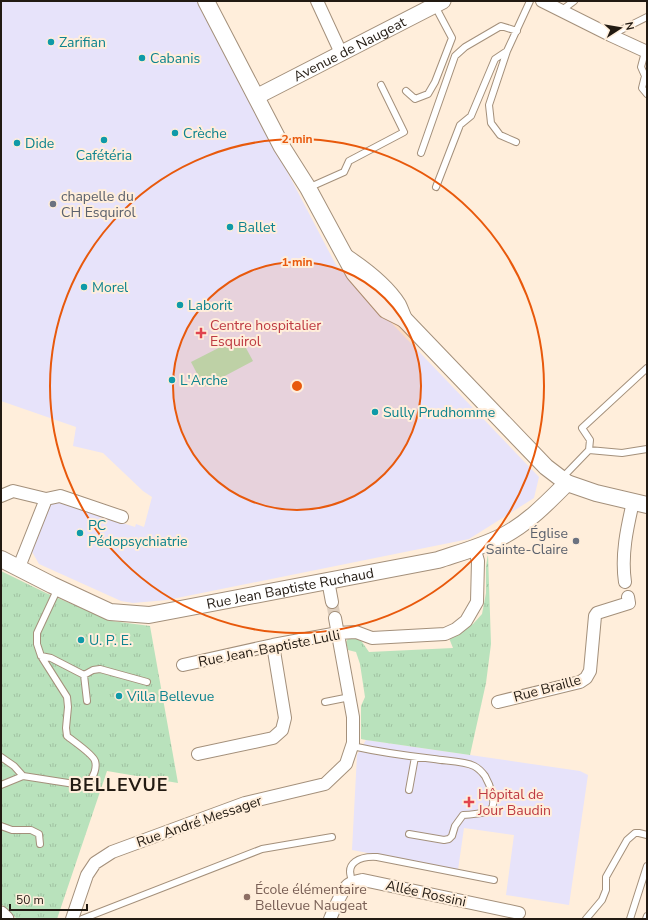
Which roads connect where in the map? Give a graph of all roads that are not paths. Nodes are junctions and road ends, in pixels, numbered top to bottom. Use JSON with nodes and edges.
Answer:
{"nodes":[{"id":1,"x":206,"y":1,"type":"edge"},
{"id":2,"x":317,"y":1,"type":"edge"},
{"id":3,"x":530,"y":1,"type":"edge"},
{"id":4,"x":542,"y":1,"type":"edge"},
{"id":5,"x":574,"y":1,"type":"edge"},
{"id":6,"x":439,"y":3,"type":"edge"},
{"id":7,"x":562,"y":10,"type":"junction"},
{"id":8,"x":647,"y":17,"type":"edge"},
{"id":9,"x":517,"y":31,"type":"junction"},
{"id":10,"x":610,"y":35,"type":"junction"},
{"id":11,"x":507,"y":51,"type":"junction"},
{"id":12,"x":646,"y":52,"type":"edge"},
{"id":13,"x":341,"y":54,"type":"junction"},
{"id":14,"x":381,"y":85,"type":"dead end"},
{"id":15,"x":406,"y":91,"type":"dead end"},
{"id":16,"x":647,"y":94,"type":"edge"},
{"id":17,"x":256,"y":97,"type":"junction"},
{"id":18,"x":516,"y":142,"type":"dead end"},
{"id":19,"x":421,"y":154,"type":"dead end"},
{"id":20,"x":436,"y":187,"type":"dead end"},
{"id":21,"x":308,"y":188,"type":"junction"},
{"id":22,"x":647,"y":368,"type":"edge"},
{"id":23,"x":647,"y":449,"type":"edge"},
{"id":24,"x":589,"y":450,"type":"junction"},
{"id":25,"x":564,"y":481,"type":"junction"},
{"id":26,"x":1,"y":496,"type":"edge"},
{"id":27,"x":46,"y":499,"type":"junction"},
{"id":28,"x":640,"y":504,"type":"edge"},
{"id":29,"x":122,"y":516,"type":"dead end"},
{"id":30,"x":474,"y":548,"type":"junction"},
{"id":31,"x":1,"y":559,"type":"edge"},
{"id":32,"x":18,"y":567,"type":"junction"},
{"id":33,"x":329,"y":580,"type":"junction"},
{"id":34,"x":625,"y":582,"type":"dead end"},
{"id":35,"x":58,"y":587,"type":"junction"},
{"id":36,"x":628,"y":597,"type":"dead end"},
{"id":37,"x":332,"y":602,"type":"tunnel mouth"},
{"id":38,"x":335,"y":618,"type":"tunnel mouth"},
{"id":39,"x":338,"y":633,"type":"junction"},
{"id":40,"x":273,"y":645,"type":"junction"},
{"id":41,"x":41,"y":656,"type":"junction"},
{"id":42,"x":183,"y":665,"type":"dead end"},
{"id":43,"x":84,"y":675,"type":"junction"},
{"id":44,"x":147,"y":682,"type":"dead end"},
{"id":45,"x":350,"y":697,"type":"junction"},
{"id":46,"x":87,"y":701,"type":"dead end"},
{"id":47,"x":325,"y":702,"type":"dead end"},
{"id":48,"x":498,"y":702,"type":"dead end"},
{"id":49,"x":352,"y":746,"type":"junction"},
{"id":50,"x":198,"y":754,"type":"dead end"},
{"id":51,"x":1,"y":756,"type":"edge"},
{"id":52,"x":415,"y":757,"type":"junction"},
{"id":53,"x":23,"y":776,"type":"junction"},
{"id":54,"x":1,"y":785,"type":"edge"},
{"id":55,"x":409,"y":790,"type":"dead end"},
{"id":56,"x":1,"y":826,"type":"edge"},
{"id":57,"x":409,"y":834,"type":"dead end"},
{"id":58,"x":647,"y":835,"type":"edge"},
{"id":59,"x":332,"y":837,"type":"dead end"},
{"id":60,"x":40,"y":844,"type":"dead end"},
{"id":61,"x":647,"y":866,"type":"edge"},
{"id":62,"x":494,"y":880,"type":"dead end"},
{"id":63,"x":352,"y":882,"type":"junction"},
{"id":64,"x":520,"y":912,"type":"dead end"},
{"id":65,"x":1,"y":914,"type":"edge"},
{"id":66,"x":647,"y":916,"type":"edge"},
{"id":67,"x":6,"y":919,"type":"edge"},
{"id":68,"x":72,"y":919,"type":"edge"},
{"id":69,"x":82,"y":919,"type":"edge"},
{"id":70,"x":330,"y":919,"type":"edge"},
{"id":71,"x":586,"y":919,"type":"edge"},
{"id":72,"x":630,"y":919,"type":"edge"},
{"id":73,"x":646,"y":919,"type":"edge"}],
"edges":[{"from":1,"to":17,"type":"main road"},
{"from":2,"to":13,"type":"street"},
{"from":3,"to":9,"type":"lane"},
{"from":4,"to":7,"type":"street"},
{"from":5,"to":7,"type":"lane"},
{"from":6,"to":13,"type":"street","name":"Avenue de Naugeat"},
{"from":6,"to":15,"type":"lane"},
{"from":7,"to":10,"type":"street"},
{"from":8,"to":10,"type":"lane"},
{"from":9,"to":11,"type":"lane"},
{"from":9,"to":19,"type":"lane"},
{"from":10,"to":12,"type":"street"},
{"from":11,"to":18,"type":"lane"},
{"from":11,"to":20,"type":"lane"},
{"from":12,"to":16,"type":"lane"},
{"from":13,"to":17,"type":"street","name":"Avenue de Naugeat"},
{"from":14,"to":21,"type":"lane"},
{"from":17,"to":21,"type":"main road"},
{"from":21,"to":25,"type":"main road"},
{"from":22,"to":24,"type":"lane"},
{"from":23,"to":24,"type":"lane"},
{"from":24,"to":25,"type":"lane"},
{"from":25,"to":28,"type":"main road"},
{"from":25,"to":30,"type":"main road","name":"Rue Jean Baptiste Ruchaud"},
{"from":26,"to":27,"type":"street"},
{"from":27,"to":29,"type":"street"},
{"from":27,"to":32,"type":"street"},
{"from":28,"to":34,"type":"street"},
{"from":30,"to":33,"type":"main road","name":"Rue Jean Baptiste Ruchaud"},
{"from":30,"to":39,"type":"street","name":"Rue Jean-Baptiste Lulli"},
{"from":31,"to":32,"type":"main road","name":"Rue Jean Baptiste Ruchaud"},
{"from":32,"to":35,"type":"main road","name":"Rue Jean Baptiste Ruchaud"},
{"from":33,"to":35,"type":"main road","name":"Rue Jean Baptiste Ruchaud"},
{"from":33,"to":37,"type":"street"},
{"from":35,"to":41,"type":"lane"},
{"from":36,"to":48,"type":"street","name":"Rue Braille"},
{"from":38,"to":39,"type":"street","name":"Rue André Messager"},
{"from":39,"to":40,"type":"street","name":"Rue Jean-Baptiste Lulli"},
{"from":39,"to":45,"type":"street","name":"Rue André Messager"},
{"from":40,"to":42,"type":"street","name":"Rue Jean-Baptiste Lulli"},
{"from":40,"to":50,"type":"street"},
{"from":41,"to":43,"type":"lane"},
{"from":41,"to":53,"type":"lane"},
{"from":43,"to":44,"type":"lane"},
{"from":43,"to":46,"type":"lane"},
{"from":45,"to":47,"type":"lane"},
{"from":45,"to":49,"type":"street","name":"Rue André Messager"},
{"from":49,"to":52,"type":"lane"},
{"from":49,"to":68,"type":"street","name":"Rue André Messager"},
{"from":51,"to":53,"type":"lane"},
{"from":52,"to":55,"type":"lane"},
{"from":52,"to":57,"type":"lane"},
{"from":53,"to":54,"type":"lane"},
{"from":56,"to":60,"type":"lane"},
{"from":58,"to":71,"type":"lane"},
{"from":59,"to":69,"type":"lane"},
{"from":61,"to":72,"type":"lane"},
{"from":62,"to":63,"type":"lane"},
{"from":63,"to":64,"type":"street","name":"Allée Rossini"},
{"from":63,"to":70,"type":"street"},
{"from":65,"to":67,"type":"street"},
{"from":66,"to":73,"type":"lane"}]}
